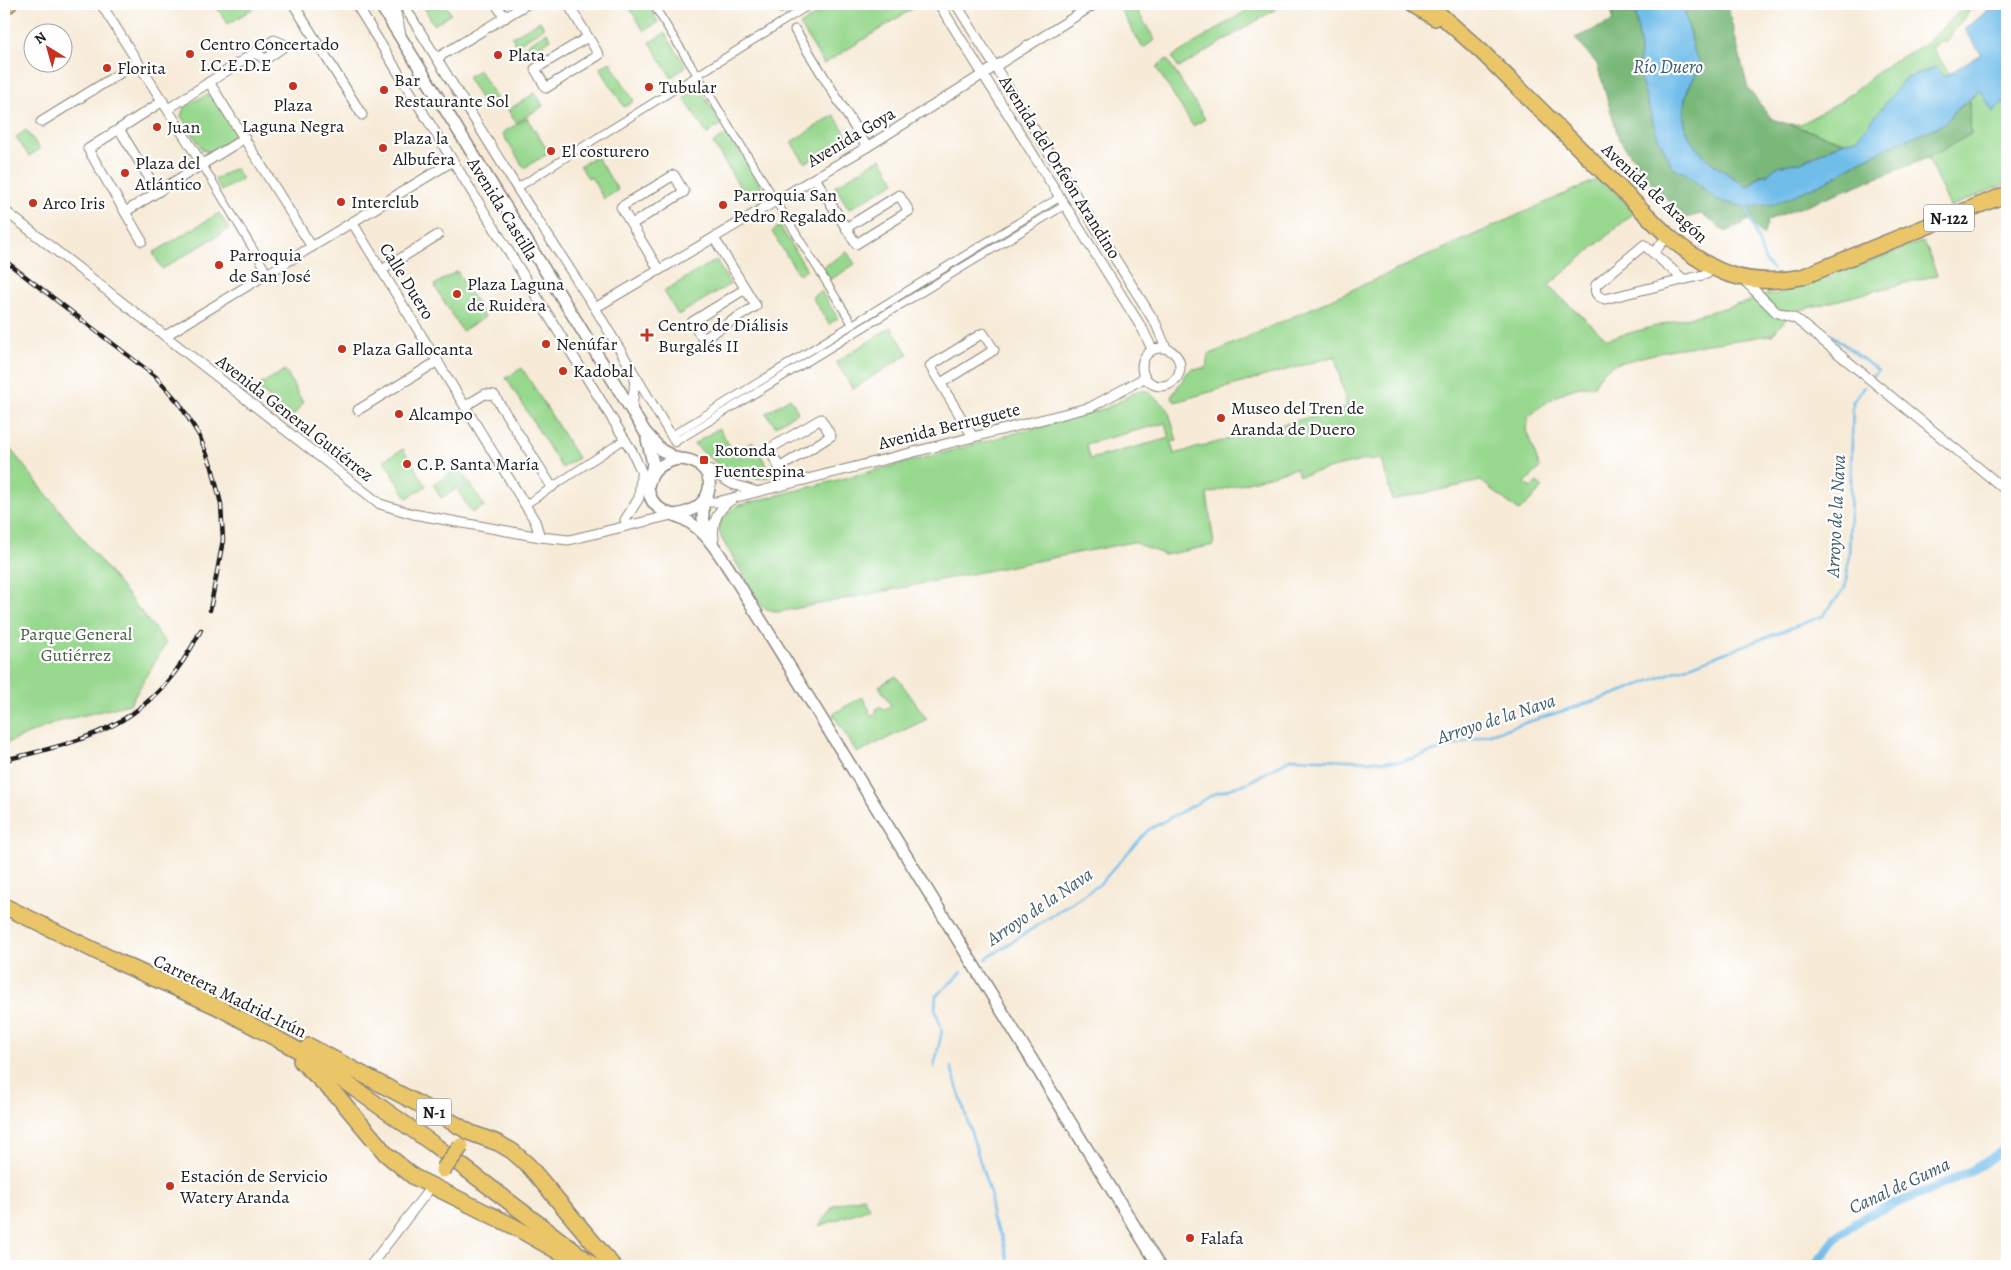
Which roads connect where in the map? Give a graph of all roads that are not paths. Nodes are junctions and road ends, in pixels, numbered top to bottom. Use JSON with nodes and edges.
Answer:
{"nodes":[{"id":1,"x":9,"y":4,"type":"edge"},
{"id":2,"x":101,"y":4,"type":"edge"},
{"id":3,"x":297,"y":4,"type":"edge"},
{"id":4,"x":356,"y":4,"type":"edge"},
{"id":5,"x":380,"y":4,"type":"edge"},
{"id":6,"x":394,"y":4,"type":"edge"},
{"id":7,"x":403,"y":4,"type":"edge"},
{"id":8,"x":496,"y":4,"type":"edge"},
{"id":9,"x":527,"y":4,"type":"edge"},
{"id":10,"x":568,"y":4,"type":"edge"},
{"id":11,"x":653,"y":4,"type":"edge"},
{"id":12,"x":812,"y":4,"type":"edge"},
{"id":13,"x":939,"y":4,"type":"edge"},
{"id":14,"x":956,"y":4,"type":"edge"},
{"id":15,"x":1095,"y":4,"type":"edge"},
{"id":16,"x":1413,"y":4,"type":"edge"},
{"id":17,"x":1428,"y":4,"type":"edge"},
{"id":18,"x":4,"y":5,"type":"edge"},
{"id":19,"x":504,"y":18,"type":"junction"},
{"id":20,"x":795,"y":30,"type":"dead end"},
{"id":21,"x":588,"y":37,"type":"junction"},
{"id":22,"x":402,"y":40,"type":"junction"},
{"id":23,"x":1482,"y":52,"type":"junction"},
{"id":24,"x":254,"y":53,"type":"dead end"},
{"id":25,"x":437,"y":58,"type":"junction"},
{"id":26,"x":138,"y":62,"type":"junction"},
{"id":27,"x":996,"y":67,"type":"junction"},
{"id":28,"x":697,"y":75,"type":"junction"},
{"id":29,"x":983,"y":75,"type":"junction"},
{"id":30,"x":209,"y":82,"type":"junction"},
{"id":31,"x":165,"y":105,"type":"junction"},
{"id":32,"x":362,"y":115,"type":"dead end"},
{"id":33,"x":41,"y":122,"type":"dead end"},
{"id":34,"x":118,"y":129,"type":"junction"},
{"id":35,"x":245,"y":138,"type":"junction"},
{"id":36,"x":867,"y":147,"type":"junction"},
{"id":37,"x":453,"y":161,"type":"junction"},
{"id":38,"x":202,"y":164,"type":"junction"},
{"id":39,"x":815,"y":178,"type":"junction"},
{"id":40,"x":517,"y":188,"type":"junction"},
{"id":41,"x":158,"y":192,"type":"junction"},
{"id":42,"x":2007,"y":194,"type":"edge"},
{"id":43,"x":776,"y":201,"type":"junction"},
{"id":44,"x":1063,"y":201,"type":"junction"},
{"id":45,"x":4,"y":210,"type":"edge"},
{"id":46,"x":125,"y":212,"type":"junction"},
{"id":47,"x":1033,"y":214,"type":"junction"},
{"id":48,"x":352,"y":222,"type":"junction"},
{"id":49,"x":1038,"y":222,"type":"junction"},
{"id":50,"x":632,"y":224,"type":"junction"},
{"id":51,"x":846,"y":228,"type":"junction"},
{"id":52,"x":438,"y":235,"type":"dead end"},
{"id":53,"x":1668,"y":236,"type":"junction"},
{"id":54,"x":996,"y":237,"type":"junction"},
{"id":55,"x":714,"y":238,"type":"junction"},
{"id":56,"x":142,"y":241,"type":"dead end"},
{"id":57,"x":1000,"y":245,"type":"junction"},
{"id":58,"x":312,"y":247,"type":"junction"},
{"id":59,"x":1654,"y":252,"type":"junction"},
{"id":60,"x":963,"y":257,"type":"junction"},
{"id":61,"x":968,"y":264,"type":"junction"},
{"id":62,"x":382,"y":270,"type":"junction"},
{"id":63,"x":659,"y":270,"type":"junction"},
{"id":64,"x":268,"y":274,"type":"junction"},
{"id":65,"x":1707,"y":274,"type":"dead end"},
{"id":66,"x":932,"y":276,"type":"junction"},
{"id":67,"x":1683,"y":279,"type":"junction"},
{"id":68,"x":1743,"y":279,"type":"junction"},
{"id":69,"x":937,"y":283,"type":"junction"},
{"id":70,"x":745,"y":289,"type":"junction"},
{"id":71,"x":895,"y":304,"type":"junction"},
{"id":72,"x":595,"y":308,"type":"junction"},
{"id":73,"x":858,"y":325,"type":"junction"},
{"id":74,"x":165,"y":336,"type":"junction"},
{"id":75,"x":1166,"y":348,"type":"junction"},
{"id":76,"x":1152,"y":349,"type":"junction"},
{"id":77,"x":438,"y":361,"type":"junction"},
{"id":78,"x":635,"y":377,"type":"junction"},
{"id":79,"x":1144,"y":378,"type":"junction"},
{"id":80,"x":940,"y":383,"type":"junction"},
{"id":81,"x":465,"y":406,"type":"junction"},
{"id":82,"x":358,"y":410,"type":"dead end"},
{"id":83,"x":632,"y":411,"type":"junction"},
{"id":84,"x":645,"y":432,"type":"junction"},
{"id":85,"x":973,"y":437,"type":"junction"},
{"id":86,"x":625,"y":438,"type":"junction"},
{"id":87,"x":673,"y":439,"type":"joint"},
{"id":88,"x":678,"y":459,"type":"junction"},
{"id":89,"x":701,"y":465,"type":"junction"},
{"id":90,"x":779,"y":468,"type":"junction"},
{"id":91,"x":646,"y":472,"type":"junction"},
{"id":92,"x":788,"y":483,"type":"junction"},
{"id":93,"x":552,"y":487,"type":"junction"},
{"id":94,"x":648,"y":489,"type":"junction"},
{"id":95,"x":755,"y":491,"type":"junction"},
{"id":96,"x":2007,"y":491,"type":"edge"},
{"id":97,"x":739,"y":496,"type":"junction"},
{"id":98,"x":704,"y":503,"type":"junction"},
{"id":99,"x":526,"y":505,"type":"junction"},
{"id":100,"x":673,"y":515,"type":"junction"},
{"id":101,"x":625,"y":520,"type":"junction"},
{"id":102,"x":613,"y":529,"type":"junction"},
{"id":103,"x":540,"y":537,"type":"junction"},
{"id":104,"x":717,"y":550,"type":"junction"},
{"id":105,"x":4,"y":906,"type":"edge"},
{"id":106,"x":218,"y":1007,"type":"junction"},
{"id":107,"x":471,"y":1134,"type":"junction"},
{"id":108,"x":431,"y":1187,"type":"junction"},
{"id":109,"x":370,"y":1266,"type":"edge"},
{"id":110,"x":582,"y":1266,"type":"edge"},
{"id":111,"x":594,"y":1266,"type":"edge"},
{"id":112,"x":613,"y":1266,"type":"edge"},
{"id":113,"x":1159,"y":1266,"type":"edge"}],
"edges":[{"from":1,"to":18,"type":"highway"},
{"from":2,"to":26,"type":"street"},
{"from":3,"to":32,"type":"street"},
{"from":4,"to":37,"type":"street","name":"Avenida Castilla"},
{"from":5,"to":22,"type":"street","name":"Avenida Castilla"},
{"from":6,"to":22,"type":"street","name":"Avenida Castilla"},
{"from":7,"to":25,"type":"street","name":"Avenida Castilla"},
{"from":8,"to":19,"type":"street"},
{"from":9,"to":19,"type":"street"},
{"from":10,"to":21,"type":"street"},
{"from":11,"to":28,"type":"street"},
{"from":12,"to":28,"type":"street"},
{"from":13,"to":29,"type":"street","name":"Avenida del Orfeón Arandino"},
{"from":14,"to":27,"type":"street","name":"Avenida del Orfeón Arandino"},
{"from":15,"to":27,"type":"street","name":"Avenida Goya"},
{"from":16,"to":23,"type":"highway","name":"Avenida de Aragón"},
{"from":17,"to":23,"type":"highway","name":"Avenida de Aragón"},
{"from":19,"to":25,"type":"street"},
{"from":20,"to":36,"type":"street"},
{"from":21,"to":21,"type":"street"},
{"from":22,"to":83,"type":"street","name":"Avenida Castilla"},
{"from":23,"to":53,"type":"highway","name":"Avenida de Aragón"},
{"from":24,"to":30,"type":"street"},
{"from":25,"to":40,"type":"street","name":"Avenida Castilla"},
{"from":26,"to":31,"type":"street"},
{"from":26,"to":33,"type":"street"},
{"from":27,"to":29,"type":"street","name":"Avenida Goya"},
{"from":27,"to":75,"type":"street","name":"Avenida del Orfeón Arandino"},
{"from":28,"to":40,"type":"street"},
{"from":28,"to":43,"type":"street"},
{"from":29,"to":36,"type":"street","name":"Avenida Goya"},
{"from":29,"to":44,"type":"street","name":"Avenida del Orfeón Arandino"},
{"from":30,"to":31,"type":"street"},
{"from":30,"to":35,"type":"street"},
{"from":31,"to":34,"type":"street"},
{"from":31,"to":38,"type":"street"},
{"from":34,"to":41,"type":"street"},
{"from":34,"to":46,"type":"street"},
{"from":35,"to":38,"type":"street"},
{"from":35,"to":58,"type":"street"},
{"from":36,"to":39,"type":"street","name":"Avenida Goya"},
{"from":37,"to":48,"type":"street"},
{"from":37,"to":86,"type":"street","name":"Avenida Castilla"},
{"from":38,"to":41,"type":"street"},
{"from":38,"to":64,"type":"street"},
{"from":39,"to":43,"type":"street","name":"Avenida Goya"},
{"from":39,"to":51,"type":"street"},
{"from":40,"to":72,"type":"street","name":"Avenida Castilla"},
{"from":41,"to":46,"type":"street"},
{"from":42,"to":68,"type":"highway","name":"Avenida de Aragón","number":"N-122"},
{"from":43,"to":55,"type":"street","name":"Avenida Goya"},
{"from":43,"to":73,"type":"street"},
{"from":44,"to":47,"type":"street"},
{"from":44,"to":49,"type":"street"},
{"from":44,"to":76,"type":"street","name":"Avenida del Orfeón Arandino"},
{"from":45,"to":74,"type":"street","name":"Avenida General Gutiérrez"},
{"from":46,"to":56,"type":"street"},
{"from":47,"to":49,"type":"street"},
{"from":47,"to":54,"type":"street"},
{"from":48,"to":58,"type":"street"},
{"from":48,"to":62,"type":"street","name":"Calle Duero"},
{"from":49,"to":57,"type":"street"},
{"from":50,"to":50,"type":"street"},
{"from":50,"to":63,"type":"street"},
{"from":51,"to":51,"type":"street"},
{"from":52,"to":62,"type":"street"},
{"from":53,"to":59,"type":"street"},
{"from":53,"to":68,"type":"highway","name":"Avenida de Aragón"},
{"from":54,"to":57,"type":"street"},
{"from":54,"to":60,"type":"street"},
{"from":55,"to":63,"type":"street","name":"Avenida Goya"},
{"from":55,"to":70,"type":"street"},
{"from":57,"to":61,"type":"street"},
{"from":58,"to":64,"type":"street"},
{"from":59,"to":67,"type":"street"},
{"from":59,"to":67,"type":"street"},
{"from":60,"to":61,"type":"street"},
{"from":60,"to":66,"type":"street"},
{"from":61,"to":69,"type":"street"},
{"from":62,"to":77,"type":"street","name":"Calle Duero"},
{"from":63,"to":72,"type":"street","name":"Avenida Goya"},
{"from":64,"to":74,"type":"street"},
{"from":65,"to":67,"type":"street"},
{"from":66,"to":69,"type":"street"},
{"from":66,"to":71,"type":"street"},
{"from":68,"to":96,"type":"street"},
{"from":69,"to":71,"type":"street"},
{"from":70,"to":70,"type":"street"},
{"from":71,"to":73,"type":"street"},
{"from":72,"to":78,"type":"street","name":"Avenida Castilla"},
{"from":73,"to":87,"type":"street"},
{"from":74,"to":103,"type":"street","name":"Avenida General Gutiérrez"},
{"from":75,"to":76,"type":"street"},
{"from":75,"to":79,"type":"street"},
{"from":76,"to":79,"type":"street"},
{"from":77,"to":81,"type":"street","name":"Calle Duero"},
{"from":77,"to":82,"type":"street"},
{"from":78,"to":83,"type":"street"},
{"from":78,"to":87,"type":"street","name":"Avenida Castilla"},
{"from":79,"to":85,"type":"street","name":"Avenida Berruguete"},
{"from":80,"to":80,"type":"street"},
{"from":80,"to":85,"type":"street"},
{"from":81,"to":93,"type":"street"},
{"from":81,"to":99,"type":"street","name":"Calle Duero"},
{"from":83,"to":84,"type":"street","name":"Avenida Castilla"},
{"from":84,"to":88,"type":"street","name":"Avenida Castilla"},
{"from":84,"to":91,"type":"street","name":"Avenida Castilla"},
{"from":85,"to":92,"type":"street","name":"Avenida Berruguete"},
{"from":86,"to":91,"type":"street","name":"Avenida Castilla"},
{"from":86,"to":93,"type":"street"},
{"from":88,"to":89,"type":"street"},
{"from":88,"to":91,"type":"street"},
{"from":89,"to":95,"type":"street"},
{"from":89,"to":98,"type":"street"},
{"from":90,"to":90,"type":"street"},
{"from":90,"to":92,"type":"street"},
{"from":91,"to":94,"type":"street"},
{"from":91,"to":101,"type":"street","name":"Avenida General Gutiérrez"},
{"from":92,"to":95,"type":"street","name":"Avenida Berruguete"},
{"from":93,"to":99,"type":"street"},
{"from":94,"to":100,"type":"street"},
{"from":94,"to":101,"type":"street","name":"Avenida General Gutiérrez"},
{"from":95,"to":97,"type":"street","name":"Avenida Berruguete"},
{"from":97,"to":98,"type":"street","name":"Avenida Berruguete"},
{"from":97,"to":104,"type":"street"},
{"from":98,"to":100,"type":"street"},
{"from":98,"to":104,"type":"street"},
{"from":99,"to":103,"type":"street","name":"Calle Duero"},
{"from":100,"to":102,"type":"street","name":"Avenida General Gutiérrez"},
{"from":100,"to":104,"type":"street"},
{"from":101,"to":102,"type":"street","name":"Avenida General Gutiérrez"},
{"from":102,"to":103,"type":"street","name":"Avenida General Gutiérrez"},
{"from":104,"to":113,"type":"street"},
{"from":105,"to":106,"type":"highway","name":"Carretera Madrid-Irún","number":"N-1"},
{"from":106,"to":107,"type":"highway","number":"N-1"},
{"from":106,"to":108,"type":"highway","number":"N-1"},
{"from":106,"to":111,"type":"highway","name":"Carretera Madrid-Irún","number":"N-1"},
{"from":107,"to":108,"type":"highway","number":"N-1","bridge":true},
{"from":107,"to":112,"type":"highway","number":"N-1"},
{"from":108,"to":109,"type":"street"},
{"from":108,"to":110,"type":"highway","number":"N-1"}]}
